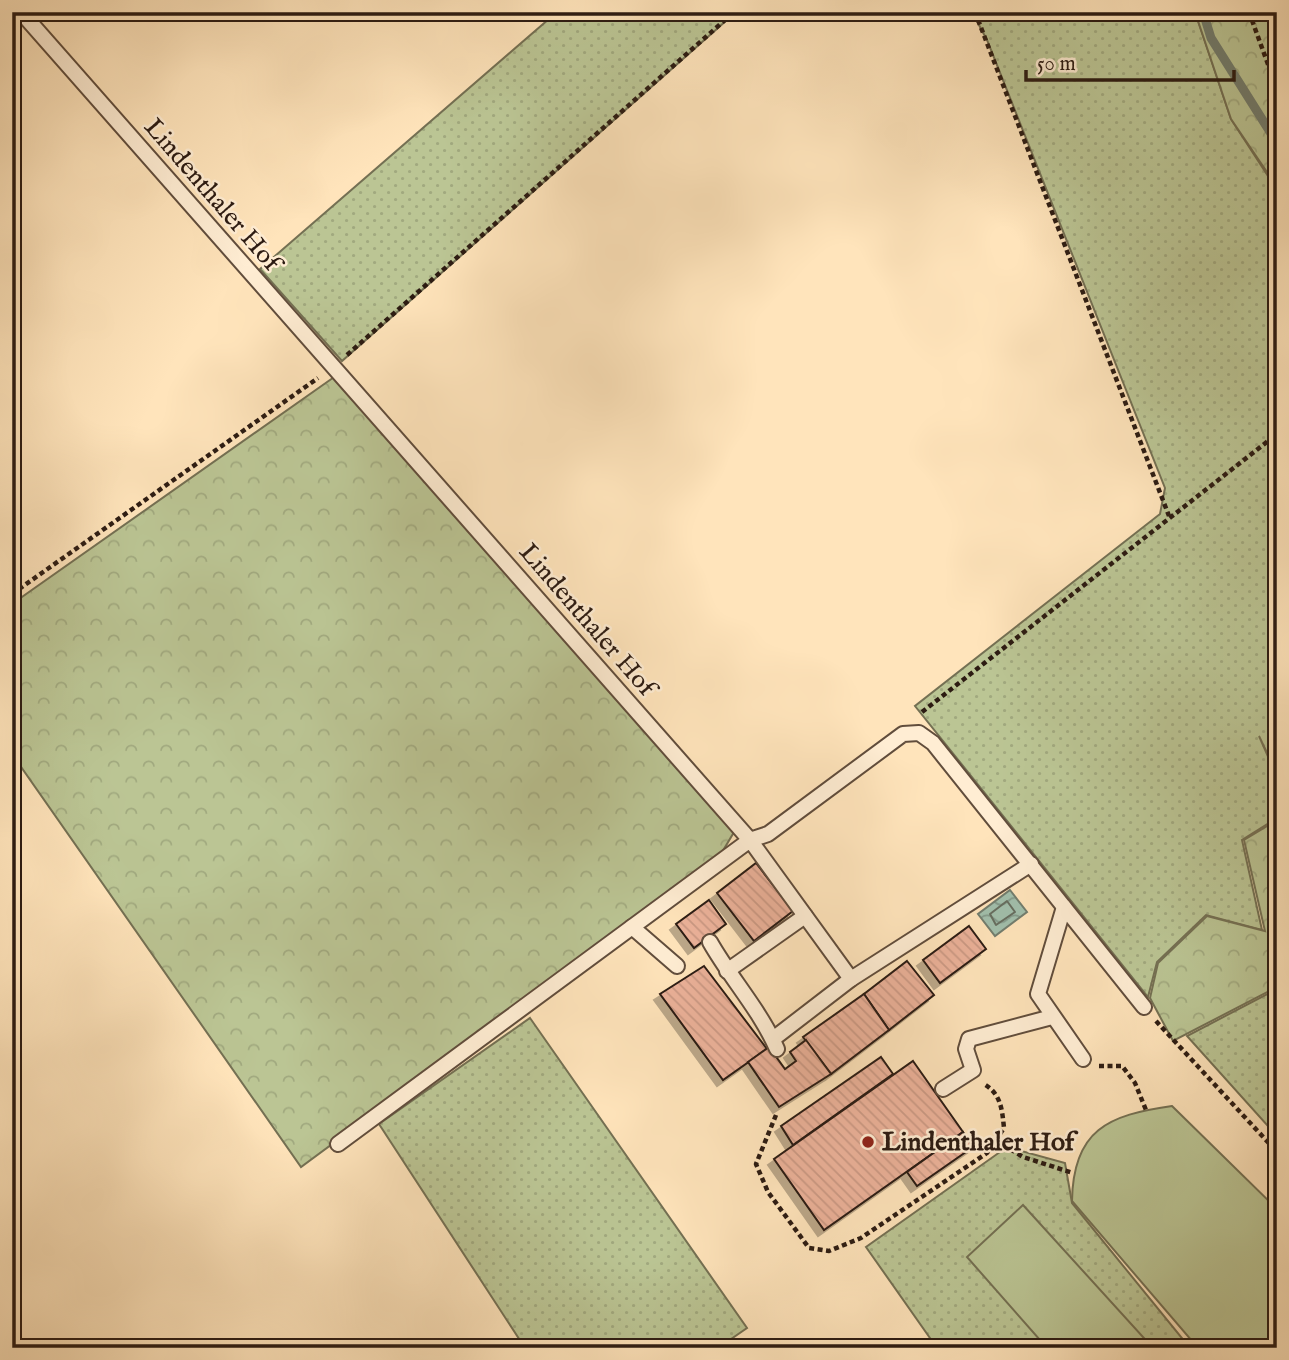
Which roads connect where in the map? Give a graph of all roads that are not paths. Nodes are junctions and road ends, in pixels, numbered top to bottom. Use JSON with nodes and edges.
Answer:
{"nodes":[{"id":1,"x":21,"y":12,"type":"edge"},
{"id":2,"x":750,"y":840,"type":"junction"},
{"id":3,"x":1031,"y":864,"type":"junction"},
{"id":4,"x":1064,"y":907,"type":"junction"},
{"id":5,"x":805,"y":916,"type":"junction"},
{"id":6,"x":632,"y":927,"type":"junction"},
{"id":7,"x":710,"y":942,"type":"dead end"},
{"id":8,"x":677,"y":966,"type":"dead end"},
{"id":9,"x":727,"y":971,"type":"junction"},
{"id":10,"x":851,"y":979,"type":"junction"},
{"id":11,"x":1143,"y":1007,"type":"road end"},
{"id":12,"x":1052,"y":1017,"type":"junction"},
{"id":13,"x":1083,"y":1059,"type":"road end"},
{"id":14,"x":943,"y":1089,"type":"dead end"},
{"id":15,"x":338,"y":1144,"type":"dead end"}],
"edges":[{"from":1,"to":2,"type":"lane","name":"Lindenthaler Hof"},
{"from":2,"to":3,"type":"lane"},
{"from":2,"to":5,"type":"lane","name":"Lindenthaler Hof"},
{"from":2,"to":6,"type":"lane"},
{"from":3,"to":4,"type":"lane"},
{"from":3,"to":10,"type":"lane"},
{"from":4,"to":11,"type":"lane"},
{"from":4,"to":12,"type":"lane"},
{"from":5,"to":9,"type":"lane"},
{"from":5,"to":10,"type":"lane","name":"Lindenthaler Hof"},
{"from":6,"to":8,"type":"lane"},
{"from":6,"to":15,"type":"lane"},
{"from":7,"to":9,"type":"lane"},
{"from":9,"to":10,"type":"lane"},
{"from":12,"to":13,"type":"lane"},
{"from":12,"to":14,"type":"lane"}]}
